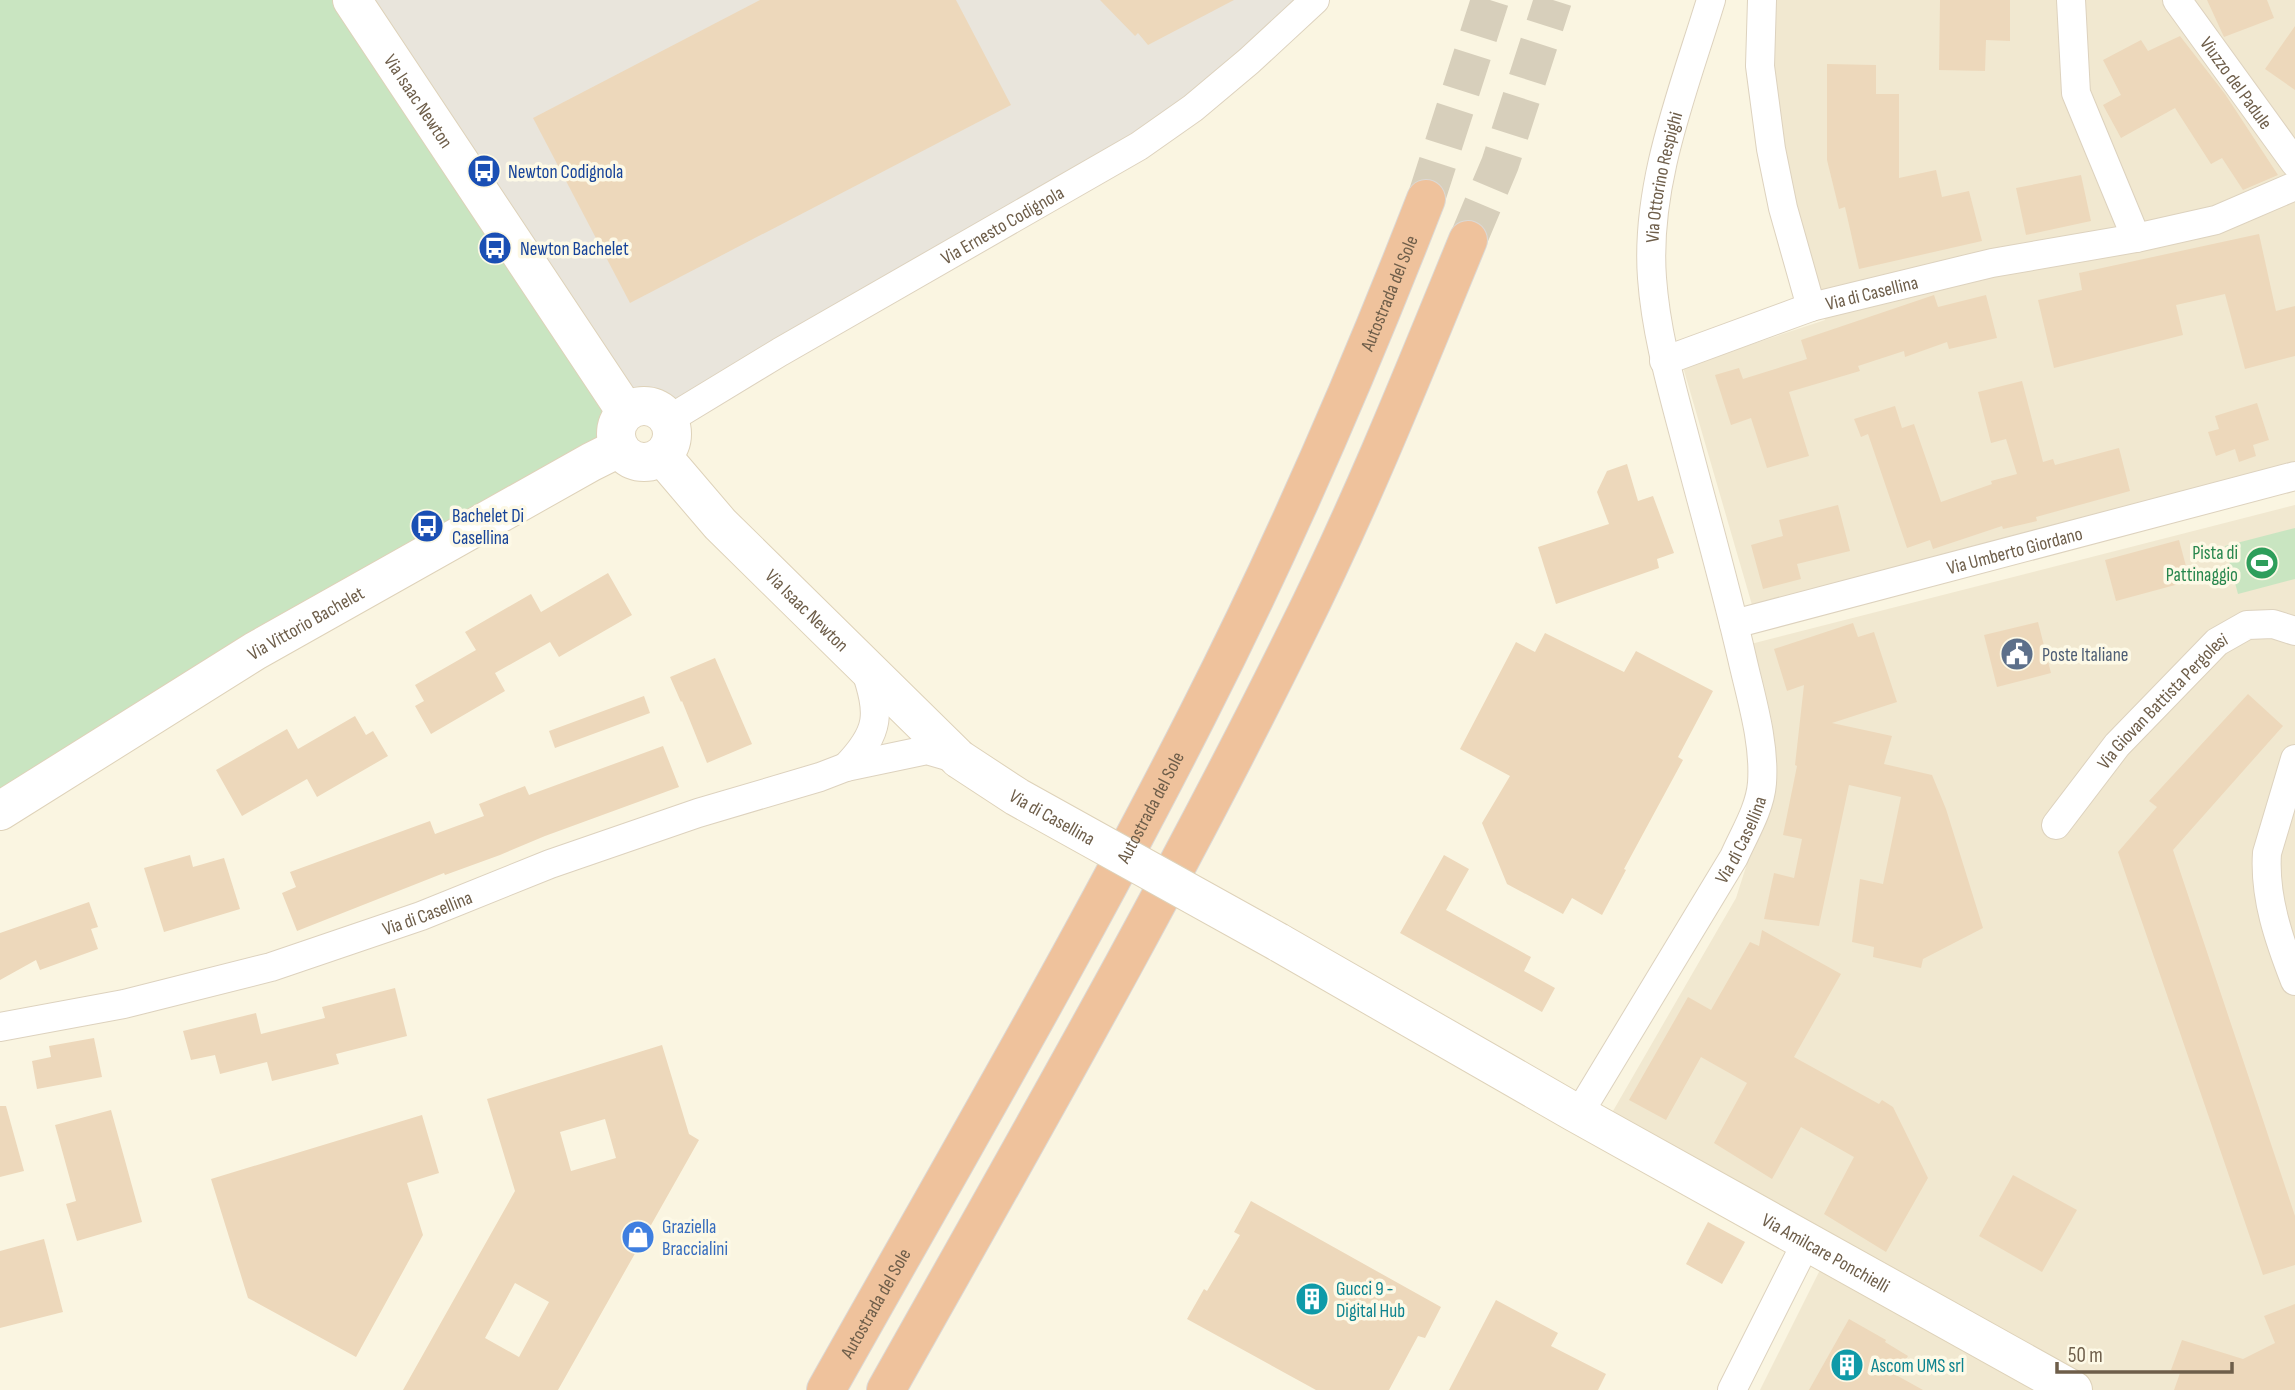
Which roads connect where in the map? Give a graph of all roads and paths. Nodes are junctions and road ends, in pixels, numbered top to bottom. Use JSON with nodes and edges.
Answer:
{"nodes":[{"id":1,"x":352,"y":0,"type":"edge"},
{"id":2,"x":1711,"y":0,"type":"edge"},
{"id":3,"x":1762,"y":0,"type":"edge"},
{"id":4,"x":2071,"y":0,"type":"edge"},
{"id":5,"x":2177,"y":0,"type":"edge"},
{"id":6,"x":1307,"y":3,"type":"edge"},
{"id":7,"x":2295,"y":163,"type":"edge"},
{"id":8,"x":2295,"y":186,"type":"edge"},
{"id":9,"x":1426,"y":199,"type":"tunnel mouth"},
{"id":10,"x":2136,"y":238,"type":"junction"},
{"id":11,"x":1468,"y":240,"type":"tunnel mouth"},
{"id":12,"x":1811,"y":307,"type":"junction"},
{"id":13,"x":1664,"y":361,"type":"junction"},
{"id":14,"x":626,"y":412,"type":"junction"},
{"id":15,"x":665,"y":438,"type":"junction"},
{"id":16,"x":619,"y":448,"type":"junction"},
{"id":17,"x":2295,"y":476,"type":"edge"},
{"id":18,"x":1734,"y":624,"type":"junction"},
{"id":19,"x":2295,"y":631,"type":"edge"},
{"id":20,"x":864,"y":665,"type":"junction"},
{"id":21,"x":959,"y":759,"type":"junction"},
{"id":22,"x":2295,"y":760,"type":"edge"},
{"id":23,"x":846,"y":767,"type":"junction"},
{"id":24,"x":0,"y":811,"type":"edge"},
{"id":25,"x":2056,"y":825,"type":"dead end"},
{"id":26,"x":2295,"y":981,"type":"edge"},
{"id":27,"x":0,"y":1027,"type":"edge"},
{"id":28,"x":1578,"y":1115,"type":"junction"},
{"id":29,"x":1805,"y":1243,"type":"junction"},
{"id":30,"x":826,"y":1390,"type":"edge"},
{"id":31,"x":886,"y":1390,"type":"edge"},
{"id":32,"x":1732,"y":1390,"type":"edge"},
{"id":33,"x":2073,"y":1390,"type":"edge"}],
"edges":[{"from":1,"to":14,"type":"street","name":"Via Isaac Newton"},
{"from":2,"to":13,"type":"street","name":"Via Ottorino Respighi"},
{"from":3,"to":12,"type":"street"},
{"from":4,"to":10,"type":"street"},
{"from":5,"to":7,"type":"street","name":"Viuzzo del Padule"},
{"from":6,"to":15,"type":"street","name":"Via Ernesto Codignola"},
{"from":8,"to":10,"type":"street","name":"Via di Casellina"},
{"from":9,"to":30,"type":"highway","name":"Autostrada del Sole"},
{"from":10,"to":12,"type":"street","name":"Via di Casellina"},
{"from":11,"to":31,"type":"highway"},
{"from":12,"to":13,"type":"street","name":"Via di Casellina"},
{"from":13,"to":18,"type":"street","name":"Via di Casellina"},
{"from":14,"to":15,"type":"street","name":"Via Isaac Newton"},
{"from":14,"to":16,"type":"street"},
{"from":15,"to":16,"type":"street"},
{"from":15,"to":20,"type":"street","name":"Via Isaac Newton"},
{"from":16,"to":24,"type":"street","name":"Via Vittorio Bachelet"},
{"from":17,"to":18,"type":"street","name":"Via Umberto Giordano"},
{"from":18,"to":28,"type":"street","name":"Via di Casellina"},
{"from":19,"to":25,"type":"street","name":"Via Giovan Battista Pergolesi"},
{"from":20,"to":21,"type":"street","name":"Via Isaac Newton"},
{"from":20,"to":23,"type":"street","name":"Via di Casellina"},
{"from":21,"to":23,"type":"street","name":"Via di Casellina"},
{"from":21,"to":28,"type":"street","name":"Via di Casellina","bridge":true},
{"from":22,"to":26,"type":"street"},
{"from":23,"to":27,"type":"street","name":"Via di Casellina"},
{"from":28,"to":29,"type":"street","name":"Via Amilcare Ponchielli"},
{"from":29,"to":32,"type":"street"},
{"from":29,"to":33,"type":"street","name":"Via Amilcare Ponchielli"}]}
